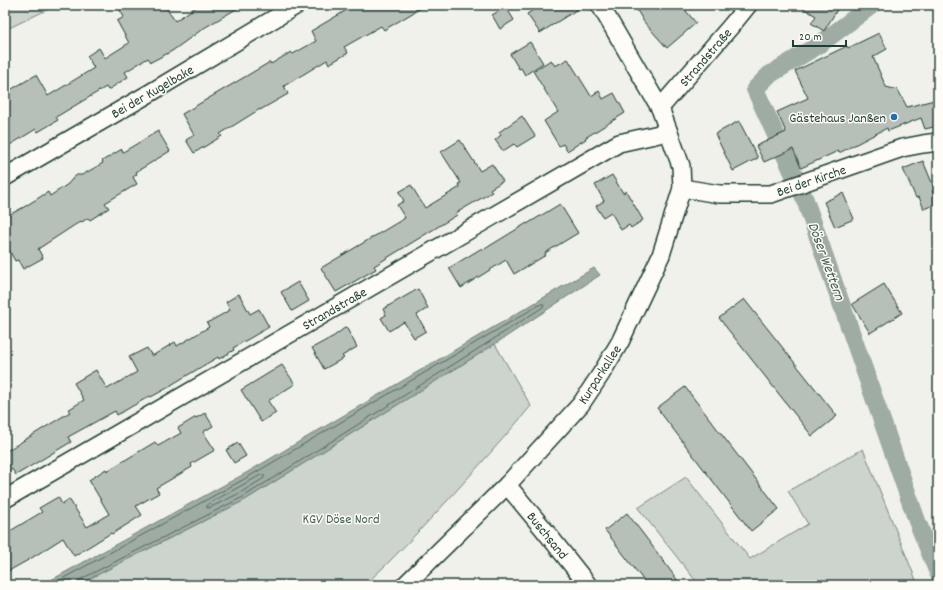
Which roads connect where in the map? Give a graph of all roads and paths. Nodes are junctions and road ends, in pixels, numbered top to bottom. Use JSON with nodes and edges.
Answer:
{"nodes":[{"id":1,"x":297,"y":5,"type":"edge"},
{"id":2,"x":600,"y":5,"type":"edge"},
{"id":3,"x":748,"y":5,"type":"edge"},
{"id":4,"x":660,"y":108,"type":"junction"},
{"id":5,"x":668,"y":130,"type":"junction"},
{"id":6,"x":938,"y":142,"type":"edge"},
{"id":7,"x":5,"y":177,"type":"edge"},
{"id":8,"x":682,"y":188,"type":"junction"},
{"id":9,"x":506,"y":485,"type":"junction"},
{"id":10,"x":5,"y":499,"type":"edge"},
{"id":11,"x":405,"y":585,"type":"edge"},
{"id":12,"x":588,"y":585,"type":"edge"}],
"edges":[{"from":1,"to":7,"type":"street","name":"Bei der Kugelbake"},
{"from":2,"to":4,"type":"street","name":"Kurparkallee"},
{"from":3,"to":4,"type":"street","name":"Strandstraße"},
{"from":4,"to":5,"type":"street","name":"Kurparkallee"},
{"from":5,"to":8,"type":"street","name":"Kurparkallee"},
{"from":5,"to":10,"type":"street","name":"Strandstraße"},
{"from":6,"to":8,"type":"street","name":"Bei der Kirche"},
{"from":8,"to":9,"type":"street","name":"Kurparkallee"},
{"from":9,"to":11,"type":"street","name":"Kurparkallee"},
{"from":9,"to":12,"type":"street","name":"Buschsand"}]}
